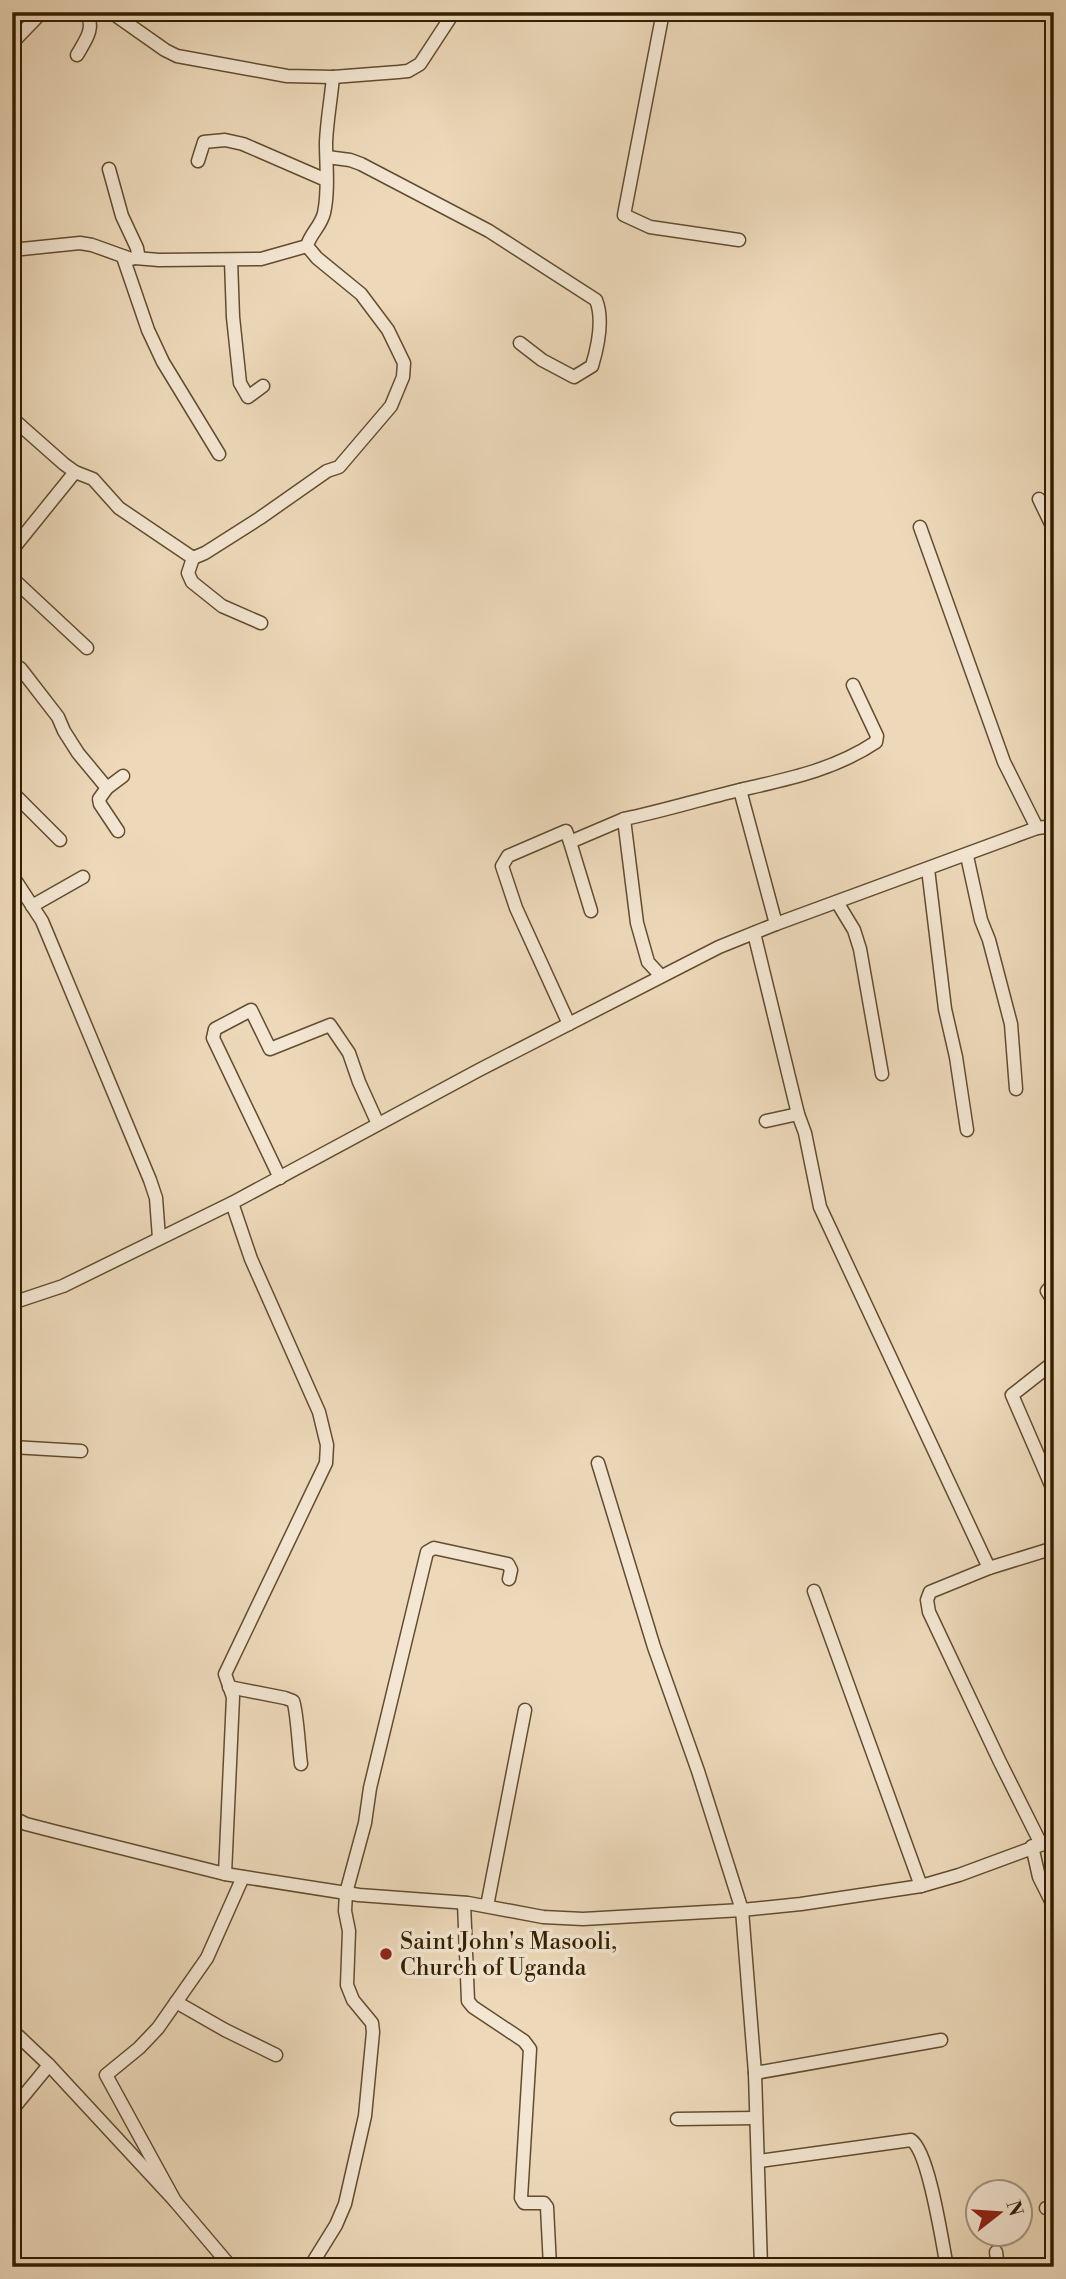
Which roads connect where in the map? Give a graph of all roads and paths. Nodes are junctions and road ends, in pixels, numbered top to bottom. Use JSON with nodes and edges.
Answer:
{"nodes":[{"id":1,"x":43,"y":12,"type":"edge"},
{"id":2,"x":86,"y":12,"type":"edge"},
{"id":3,"x":111,"y":12,"type":"edge"},
{"id":4,"x":454,"y":12,"type":"edge"},
{"id":5,"x":663,"y":12,"type":"edge"},
{"id":6,"x":12,"y":43,"type":"edge"},
{"id":7,"x":77,"y":55,"type":"dead end"},
{"id":8,"x":333,"y":77,"type":"junction"},
{"id":9,"x":327,"y":157,"type":"junction"},
{"id":10,"x":198,"y":161,"type":"dead end"},
{"id":11,"x":109,"y":169,"type":"dead end"},
{"id":12,"x":326,"y":180,"type":"junction"},
{"id":13,"x":739,"y":240,"type":"dead end"},
{"id":14,"x":307,"y":246,"type":"junction"},
{"id":15,"x":12,"y":250,"type":"edge"},
{"id":16,"x":129,"y":258,"type":"junction"},
{"id":17,"x":231,"y":260,"type":"junction"},
{"id":18,"x":520,"y":342,"type":"dead end"},
{"id":19,"x":263,"y":386,"type":"dead end"},
{"id":20,"x":12,"y":418,"type":"edge"},
{"id":21,"x":219,"y":454,"type":"dead end"},
{"id":22,"x":75,"y":472,"type":"junction"},
{"id":23,"x":1039,"y":499,"type":"dead end"},
{"id":24,"x":920,"y":527,"type":"dead end"},
{"id":25,"x":1054,"y":530,"type":"edge"},
{"id":26,"x":12,"y":550,"type":"edge"},
{"id":27,"x":193,"y":558,"type":"junction"},
{"id":28,"x":12,"y":578,"type":"edge"},
{"id":29,"x":261,"y":623,"type":"dead end"},
{"id":30,"x":87,"y":648,"type":"dead end"},
{"id":31,"x":12,"y":667,"type":"edge"},
{"id":32,"x":853,"y":685,"type":"dead end"},
{"id":33,"x":123,"y":776,"type":"dead end"},
{"id":34,"x":107,"y":788,"type":"junction"},
{"id":35,"x":740,"y":790,"type":"junction"},
{"id":36,"x":12,"y":792,"type":"edge"},
{"id":37,"x":624,"y":819,"type":"junction"},
{"id":38,"x":1054,"y":826,"type":"edge"},
{"id":39,"x":1037,"y":828,"type":"junction"},
{"id":40,"x":118,"y":831,"type":"dead end"},
{"id":41,"x":60,"y":840,"type":"dead end"},
{"id":42,"x":570,"y":842,"type":"junction"},
{"id":43,"x":967,"y":856,"type":"junction"},
{"id":44,"x":928,"y":869,"type":"junction"},
{"id":45,"x":12,"y":875,"type":"edge"},
{"id":46,"x":83,"y":877,"type":"dead end"},
{"id":47,"x":17,"y":892,"type":"edge"},
{"id":48,"x":837,"y":902,"type":"junction"},
{"id":49,"x":32,"y":906,"type":"junction"},
{"id":50,"x":590,"y":911,"type":"dead end"},
{"id":51,"x":776,"y":924,"type":"junction"},
{"id":52,"x":754,"y":933,"type":"junction"},
{"id":53,"x":661,"y":976,"type":"junction"},
{"id":54,"x":569,"y":1024,"type":"junction"},
{"id":55,"x":882,"y":1074,"type":"dead end"},
{"id":56,"x":1016,"y":1089,"type":"dead end"},
{"id":57,"x":798,"y":1114,"type":"junction"},
{"id":58,"x":766,"y":1121,"type":"dead end"},
{"id":59,"x":378,"y":1124,"type":"junction"},
{"id":60,"x":967,"y":1130,"type":"dead end"},
{"id":61,"x":280,"y":1178,"type":"junction"},
{"id":62,"x":232,"y":1203,"type":"junction"},
{"id":63,"x":159,"y":1238,"type":"junction"},
{"id":64,"x":1054,"y":1283,"type":"edge"},
{"id":65,"x":1054,"y":1302,"type":"edge"},
{"id":66,"x":12,"y":1303,"type":"edge"},
{"id":67,"x":1054,"y":1362,"type":"edge"},
{"id":68,"x":12,"y":1447,"type":"edge"},
{"id":69,"x":81,"y":1451,"type":"dead end"},
{"id":70,"x":598,"y":1463,"type":"dead end"},
{"id":71,"x":1054,"y":1492,"type":"edge"},
{"id":72,"x":1054,"y":1548,"type":"edge"},
{"id":73,"x":989,"y":1568,"type":"junction"},
{"id":74,"x":509,"y":1579,"type":"dead end"},
{"id":75,"x":814,"y":1591,"type":"dead end"},
{"id":76,"x":229,"y":1688,"type":"junction"},
{"id":77,"x":526,"y":1710,"type":"dead end"},
{"id":78,"x":301,"y":1765,"type":"dead end"},
{"id":79,"x":12,"y":1817,"type":"edge"},
{"id":80,"x":1042,"y":1843,"type":"edge"},
{"id":81,"x":225,"y":1874,"type":"junction"},
{"id":82,"x":243,"y":1877,"type":"junction"},
{"id":83,"x":921,"y":1886,"type":"junction"},
{"id":84,"x":345,"y":1893,"type":"junction"},
{"id":85,"x":464,"y":1903,"type":"junction"},
{"id":86,"x":487,"y":1906,"type":"junction"},
{"id":87,"x":1054,"y":1907,"type":"edge"},
{"id":88,"x":742,"y":1910,"type":"junction"},
{"id":89,"x":176,"y":2002,"type":"junction"},
{"id":90,"x":12,"y":2030,"type":"edge"},
{"id":91,"x":941,"y":2040,"type":"dead end"},
{"id":92,"x":276,"y":2055,"type":"dead end"},
{"id":93,"x":49,"y":2065,"type":"junction"},
{"id":94,"x":755,"y":2073,"type":"junction"},
{"id":95,"x":12,"y":2110,"type":"edge"},
{"id":96,"x":757,"y":2118,"type":"junction"},
{"id":97,"x":677,"y":2119,"type":"dead end"},
{"id":98,"x":759,"y":2161,"type":"junction"},
{"id":99,"x":176,"y":2201,"type":"junction"},
{"id":100,"x":996,"y":2252,"type":"dead end"},
{"id":101,"x":231,"y":2267,"type":"edge"},
{"id":102,"x":310,"y":2267,"type":"edge"},
{"id":103,"x":550,"y":2267,"type":"edge"},
{"id":104,"x":761,"y":2267,"type":"edge"},
{"id":105,"x":947,"y":2267,"type":"edge"},
{"id":106,"x":998,"y":2267,"type":"edge"}],
"edges":[{"from":1,"to":6,"type":"street"},
{"from":2,"to":7,"type":"street"},
{"from":3,"to":8,"type":"street"},
{"from":4,"to":8,"type":"street"},
{"from":5,"to":13,"type":"street"},
{"from":8,"to":9,"type":"street"},
{"from":9,"to":12,"type":"street"},
{"from":9,"to":18,"type":"street"},
{"from":10,"to":12,"type":"street"},
{"from":11,"to":16,"type":"street"},
{"from":12,"to":14,"type":"street"},
{"from":14,"to":17,"type":"street"},
{"from":14,"to":27,"type":"street"},
{"from":15,"to":16,"type":"street"},
{"from":16,"to":17,"type":"street"},
{"from":16,"to":21,"type":"street"},
{"from":17,"to":19,"type":"street"},
{"from":20,"to":22,"type":"street"},
{"from":22,"to":26,"type":"street"},
{"from":22,"to":27,"type":"street"},
{"from":23,"to":25,"type":"street"},
{"from":24,"to":39,"type":"street"},
{"from":27,"to":29,"type":"street"},
{"from":28,"to":30,"type":"street"},
{"from":31,"to":34,"type":"street"},
{"from":32,"to":35,"type":"street"},
{"from":33,"to":34,"type":"street"},
{"from":34,"to":40,"type":"street"},
{"from":35,"to":37,"type":"street"},
{"from":35,"to":51,"type":"street"},
{"from":36,"to":41,"type":"street"},
{"from":37,"to":42,"type":"street"},
{"from":37,"to":53,"type":"street"},
{"from":38,"to":39,"type":"street"},
{"from":39,"to":43,"type":"street"},
{"from":42,"to":50,"type":"street"},
{"from":42,"to":54,"type":"street"},
{"from":43,"to":44,"type":"street"},
{"from":43,"to":56,"type":"street"},
{"from":44,"to":48,"type":"street"},
{"from":44,"to":60,"type":"street"},
{"from":45,"to":47,"type":"street"},
{"from":46,"to":49,"type":"street"},
{"from":47,"to":49,"type":"street"},
{"from":48,"to":51,"type":"street"},
{"from":48,"to":55,"type":"street"},
{"from":49,"to":63,"type":"street"},
{"from":51,"to":52,"type":"street"},
{"from":52,"to":53,"type":"street"},
{"from":52,"to":57,"type":"street"},
{"from":53,"to":54,"type":"street"},
{"from":54,"to":59,"type":"street"},
{"from":57,"to":58,"type":"street"},
{"from":57,"to":73,"type":"street"},
{"from":59,"to":61,"type":"street"},
{"from":59,"to":61,"type":"street"},
{"from":61,"to":62,"type":"street"},
{"from":62,"to":63,"type":"street"},
{"from":62,"to":76,"type":"street"},
{"from":63,"to":66,"type":"street"},
{"from":64,"to":65,"type":"street"},
{"from":67,"to":71,"type":"street"},
{"from":68,"to":69,"type":"street"},
{"from":70,"to":88,"type":"street"},
{"from":72,"to":73,"type":"street"},
{"from":73,"to":80,"type":"street"},
{"from":74,"to":84,"type":"street"},
{"from":75,"to":83,"type":"street"},
{"from":76,"to":78,"type":"street"},
{"from":76,"to":81,"type":"street"},
{"from":77,"to":86,"type":"street"},
{"from":79,"to":81,"type":"street"},
{"from":80,"to":83,"type":"street"},
{"from":80,"to":87,"type":"street"},
{"from":81,"to":82,"type":"street"},
{"from":82,"to":84,"type":"street"},
{"from":82,"to":89,"type":"street"},
{"from":83,"to":88,"type":"street"},
{"from":84,"to":85,"type":"street"},
{"from":84,"to":102,"type":"street"},
{"from":85,"to":86,"type":"street"},
{"from":85,"to":103,"type":"street"},
{"from":86,"to":88,"type":"street"},
{"from":88,"to":94,"type":"street"},
{"from":89,"to":92,"type":"street"},
{"from":89,"to":99,"type":"street"},
{"from":90,"to":93,"type":"street"},
{"from":91,"to":94,"type":"street"},
{"from":93,"to":95,"type":"street"},
{"from":93,"to":99,"type":"street"},
{"from":94,"to":96,"type":"street"},
{"from":96,"to":97,"type":"street"},
{"from":96,"to":98,"type":"street"},
{"from":98,"to":104,"type":"street"},
{"from":98,"to":105,"type":"street"},
{"from":99,"to":101,"type":"street"},
{"from":100,"to":106,"type":"street"}]}
